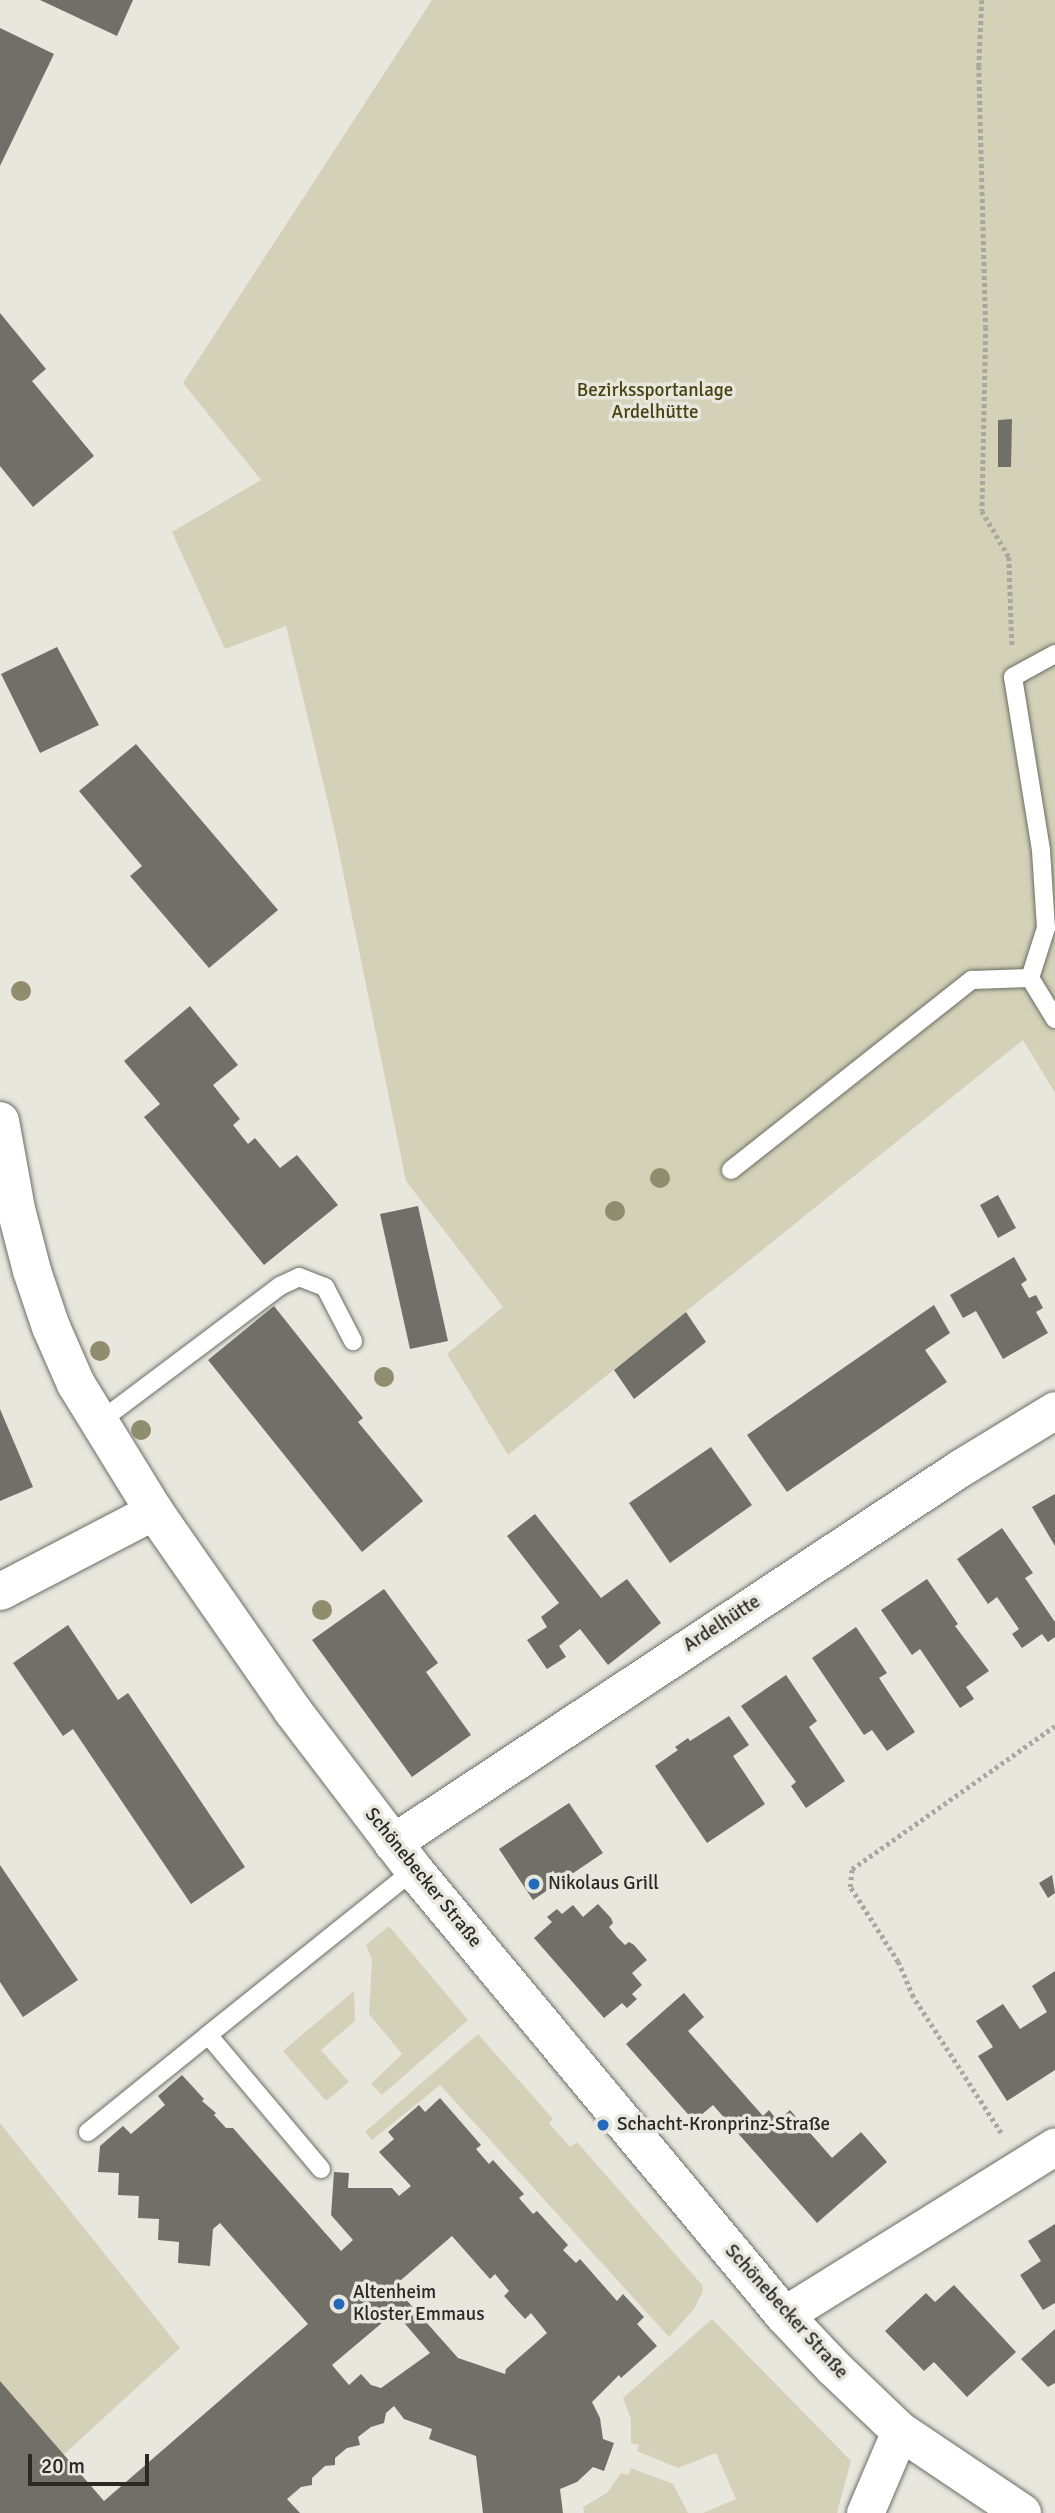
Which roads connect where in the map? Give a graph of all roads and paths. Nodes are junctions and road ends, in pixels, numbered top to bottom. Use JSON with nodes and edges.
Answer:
{"nodes":[{"id":1,"x":982,"y":0,"type":"edge"},
{"id":2,"x":1055,"y":654,"type":"edge"},
{"id":3,"x":1013,"y":677,"type":"junction"},
{"id":4,"x":1048,"y":849,"type":"edge"},
{"id":5,"x":1030,"y":978,"type":"junction"},
{"id":6,"x":1055,"y":1019,"type":"edge"},
{"id":7,"x":0,"y":1121,"type":"edge"},
{"id":8,"x":731,"y":1170,"type":"dead end"},
{"id":9,"x":353,"y":1341,"type":"dead end"},
{"id":10,"x":1055,"y":1410,"type":"edge"},
{"id":11,"x":99,"y":1422,"type":"junction"},
{"id":12,"x":154,"y":1511,"type":"junction"},
{"id":13,"x":0,"y":1591,"type":"edge"},
{"id":14,"x":1055,"y":1726,"type":"edge"},
{"id":15,"x":403,"y":1856,"type":"junction"},
{"id":16,"x":208,"y":2035,"type":"junction"},
{"id":17,"x":88,"y":2132,"type":"dead end"},
{"id":18,"x":1055,"y":2146,"type":"edge"},
{"id":19,"x":1023,"y":2166,"type":"junction"},
{"id":20,"x":321,"y":2169,"type":"dead end"},
{"id":21,"x":784,"y":2315,"type":"junction"},
{"id":22,"x":900,"y":2431,"type":"junction"},
{"id":23,"x":865,"y":2513,"type":"edge"},
{"id":24,"x":1023,"y":2513,"type":"edge"}],
"edges":[{"from":1,"to":3,"type":"path"},
{"from":2,"to":3,"type":"lane"},
{"from":3,"to":4,"type":"lane"},
{"from":4,"to":5,"type":"lane"},
{"from":5,"to":6,"type":"lane"},
{"from":5,"to":8,"type":"lane"},
{"from":7,"to":11,"type":"street","name":"Schönebecker Straße"},
{"from":9,"to":11,"type":"lane"},
{"from":10,"to":15,"type":"street","name":"Ardelhütte"},
{"from":11,"to":12,"type":"street","name":"Schönebecker Straße"},
{"from":12,"to":13,"type":"street"},
{"from":12,"to":15,"type":"street","name":"Schönebecker Straße"},
{"from":14,"to":19,"type":"path"},
{"from":15,"to":16,"type":"lane"},
{"from":15,"to":21,"type":"street","name":"Schönebecker Straße"},
{"from":16,"to":17,"type":"lane"},
{"from":16,"to":20,"type":"lane"},
{"from":18,"to":19,"type":"street"},
{"from":19,"to":21,"type":"street"},
{"from":21,"to":22,"type":"street","name":"Schönebecker Straße"},
{"from":22,"to":23,"type":"street"},
{"from":22,"to":24,"type":"street","name":"Schönebecker Straße"}]}
